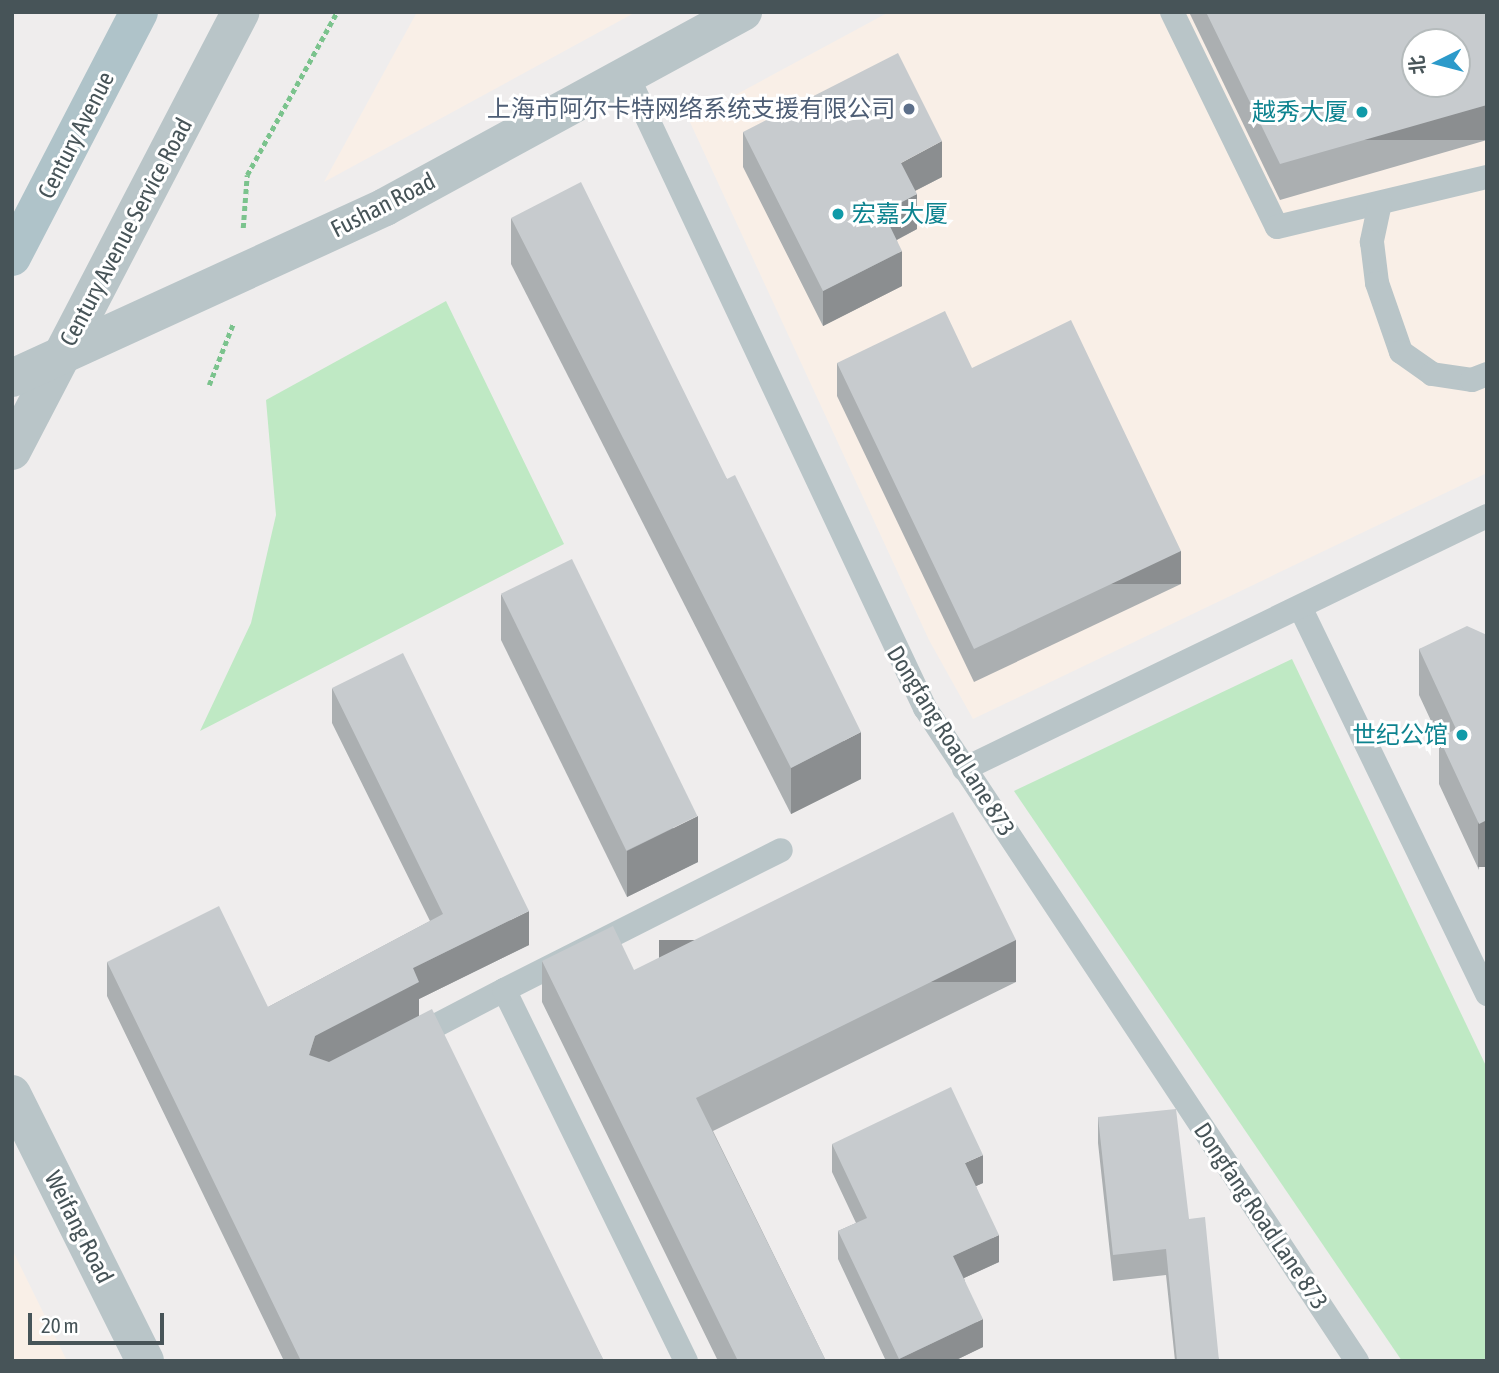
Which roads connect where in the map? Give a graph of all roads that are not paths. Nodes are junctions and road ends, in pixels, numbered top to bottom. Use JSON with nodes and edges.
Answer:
{"nodes":[{"id":1,"x":139,"y":12,"type":"edge"},
{"id":2,"x":241,"y":12,"type":"edge"},
{"id":3,"x":743,"y":12,"type":"edge"},
{"id":4,"x":1172,"y":12,"type":"edge"},
{"id":5,"x":627,"y":75,"type":"junction"},
{"id":6,"x":1487,"y":177,"type":"edge"},
{"id":7,"x":1380,"y":204,"type":"junction"},
{"id":8,"x":12,"y":257,"type":"edge"},
{"id":9,"x":61,"y":356,"type":"junction"},
{"id":10,"x":1487,"y":374,"type":"edge"},
{"id":11,"x":12,"y":378,"type":"edge"},
{"id":12,"x":12,"y":451,"type":"edge"},
{"id":13,"x":1487,"y":516,"type":"edge"},
{"id":14,"x":1300,"y":607,"type":"junction"},
{"id":15,"x":964,"y":769,"type":"junction"},
{"id":16,"x":781,"y":850,"type":"dead end"},
{"id":17,"x":504,"y":990,"type":"junction"},
{"id":18,"x":1487,"y":993,"type":"edge"},
{"id":19,"x":383,"y":1053,"type":"edge"},
{"id":20,"x":12,"y":1094,"type":"edge"},
{"id":21,"x":145,"y":1361,"type":"edge"},
{"id":22,"x":686,"y":1361,"type":"edge"},
{"id":23,"x":1357,"y":1361,"type":"edge"}],
"edges":[{"from":1,"to":8,"type":"main road","name":"Century Avenue"},
{"from":2,"to":9,"type":"street","name":"Century Avenue Service Road"},
{"from":3,"to":5,"type":"street","name":"Fushan Road"},
{"from":4,"to":7,"type":"lane"},
{"from":5,"to":9,"type":"street","name":"Fushan Road"},
{"from":5,"to":15,"type":"lane","name":"Dongfang Road Lane 873"},
{"from":6,"to":7,"type":"lane"},
{"from":7,"to":10,"type":"lane"},
{"from":9,"to":11,"type":"street","name":"Fushan Road"},
{"from":9,"to":12,"type":"street","name":"Century Avenue Service Road"},
{"from":13,"to":14,"type":"lane"},
{"from":14,"to":15,"type":"lane"},
{"from":14,"to":18,"type":"lane"},
{"from":15,"to":23,"type":"lane","name":"Dongfang Road Lane 873"},
{"from":16,"to":17,"type":"lane"},
{"from":17,"to":19,"type":"lane"},
{"from":17,"to":22,"type":"lane"},
{"from":20,"to":21,"type":"street","name":"Weifang Road"}]}
